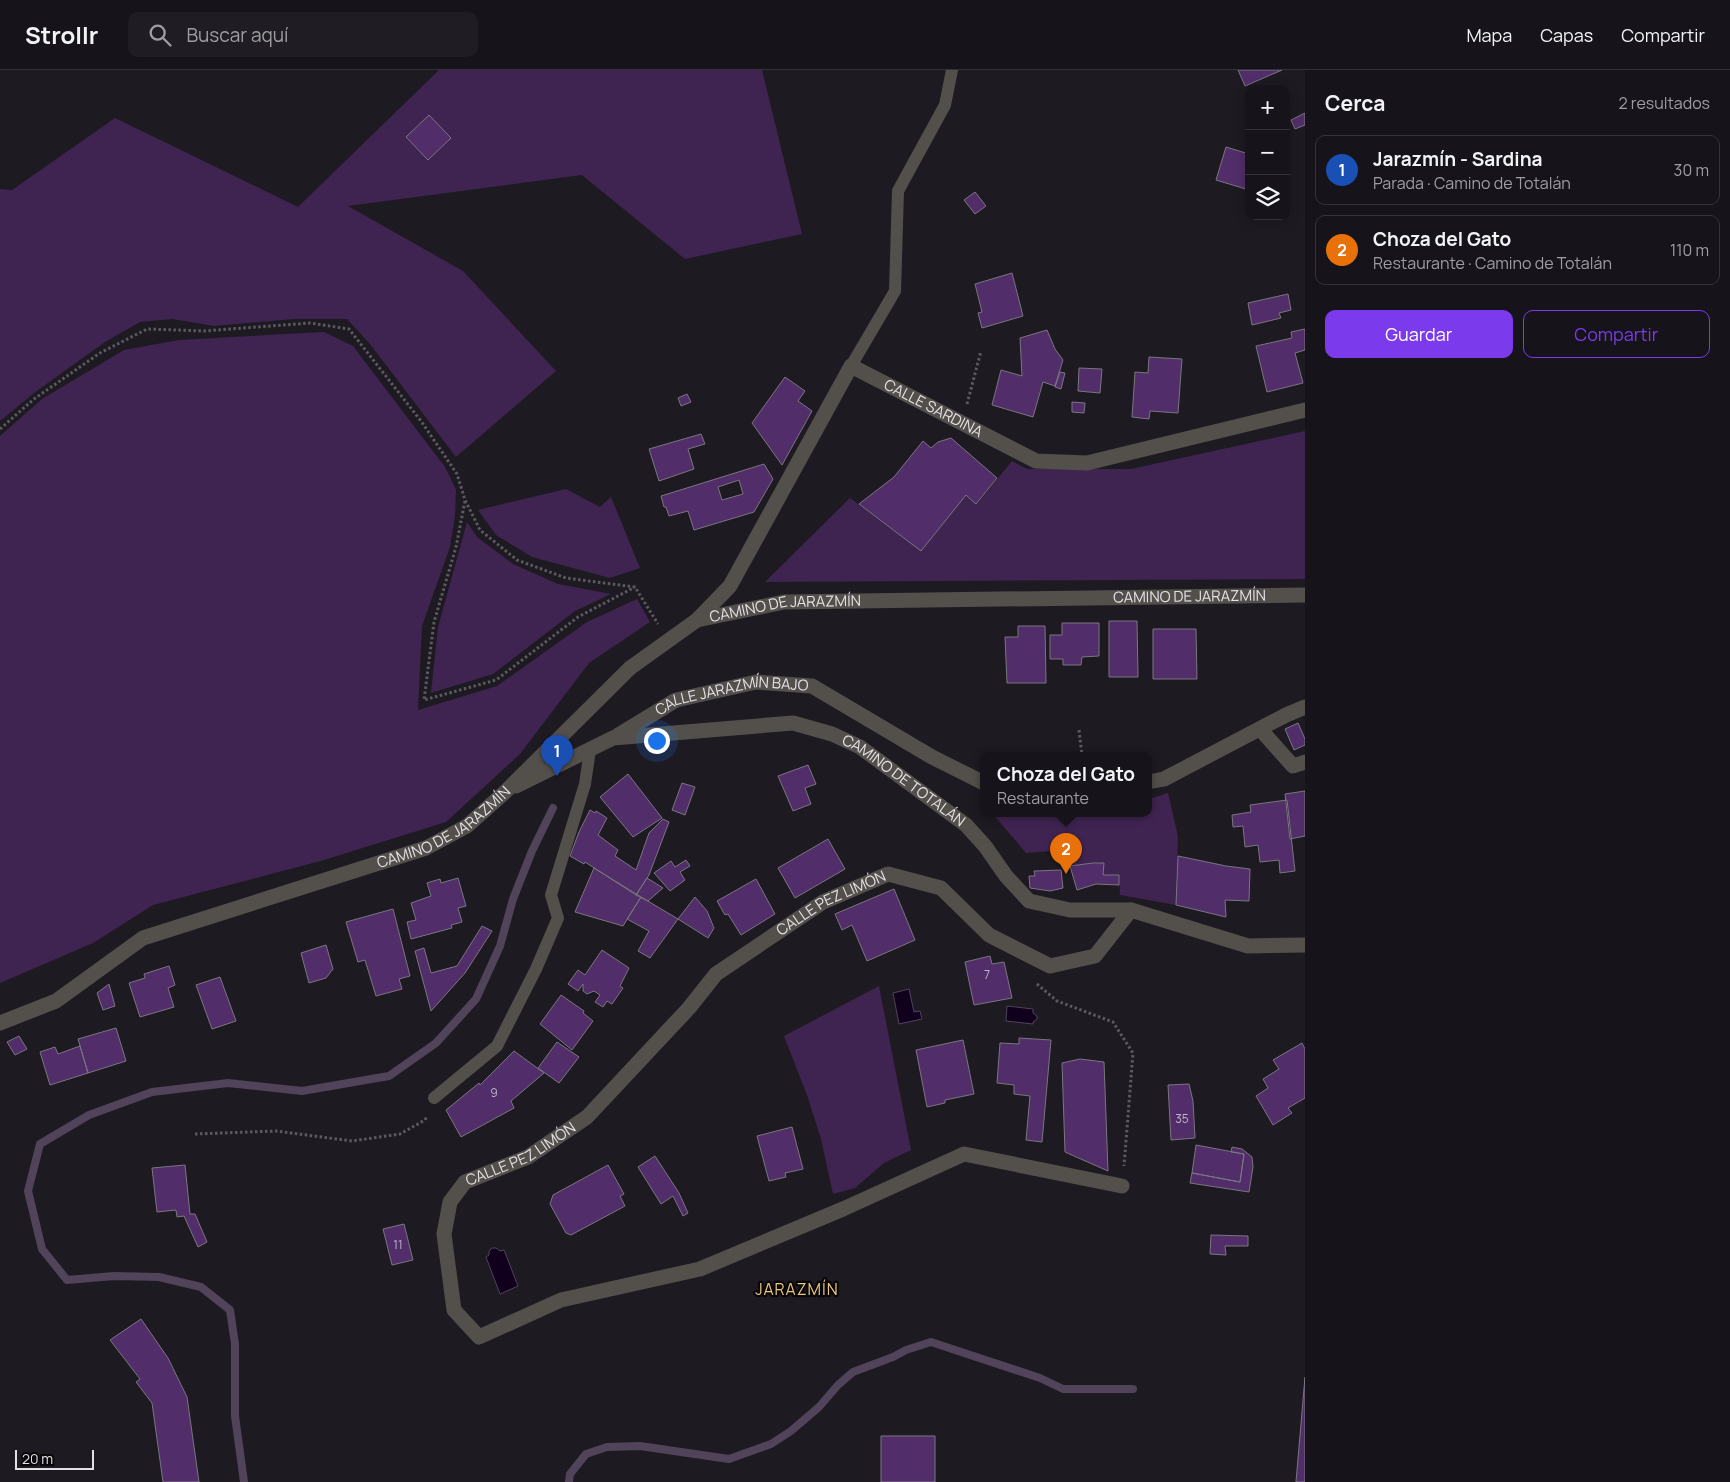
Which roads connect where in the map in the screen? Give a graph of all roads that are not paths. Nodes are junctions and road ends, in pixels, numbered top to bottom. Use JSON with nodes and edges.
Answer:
{"nodes":[{"id":1,"x":952,"y":70,"type":"edge"},
{"id":2,"x":851,"y":366,"type":"junction"},
{"id":3,"x":1305,"y":410,"type":"edge"},
{"id":4,"x":1305,"y":595,"type":"edge"},
{"id":5,"x":697,"y":620,"type":"junction"},
{"id":6,"x":1305,"y":707,"type":"edge"},
{"id":7,"x":1260,"y":729,"type":"junction"},
{"id":8,"x":613,"y":738,"type":"junction"},
{"id":9,"x":590,"y":750,"type":"junction"},
{"id":10,"x":1305,"y":762,"type":"edge"},
{"id":11,"x":980,"y":781,"type":"edge"},
{"id":12,"x":1152,"y":781,"type":"edge"},
{"id":13,"x":504,"y":793,"type":"junction"},
{"id":14,"x":1131,"y":910,"type":"junction"},
{"id":15,"x":1305,"y":945,"type":"edge"},
{"id":16,"x":0,"y":1023,"type":"edge"},
{"id":17,"x":434,"y":1098,"type":"road end"},
{"id":18,"x":1122,"y":1186,"type":"road end"}],
"edges":[{"from":1,"to":2,"type":"lane"},
{"from":2,"to":3,"type":"street","name":"CALLE SARDINA"},
{"from":2,"to":5,"type":"street"},
{"from":4,"to":5,"type":"street","name":"CAMINO DE JARAZMÍN"},
{"from":5,"to":13,"type":"street","name":"CAMINO DE JARAZMÍN"},
{"from":6,"to":7,"type":"street"},
{"from":7,"to":10,"type":"street"},
{"from":7,"to":12,"type":"street"},
{"from":8,"to":9,"type":"street","name":"CAMINO DE TOTALÁN"},
{"from":8,"to":11,"type":"street","name":"CALLE JARAZMÍN BAJO"},
{"from":8,"to":14,"type":"street","name":"CAMINO DE TOTALÁN"},
{"from":9,"to":13,"type":"street","name":"CAMINO DE TOTALÁN"},
{"from":9,"to":17,"type":"lane"},
{"from":13,"to":16,"type":"street","name":"CAMINO DE JARAZMÍN"},
{"from":14,"to":15,"type":"street","name":"CAMINO DE TOTALÁN"},
{"from":14,"to":18,"type":"street","name":"CALLE PEZ LIMÓN"}]}
